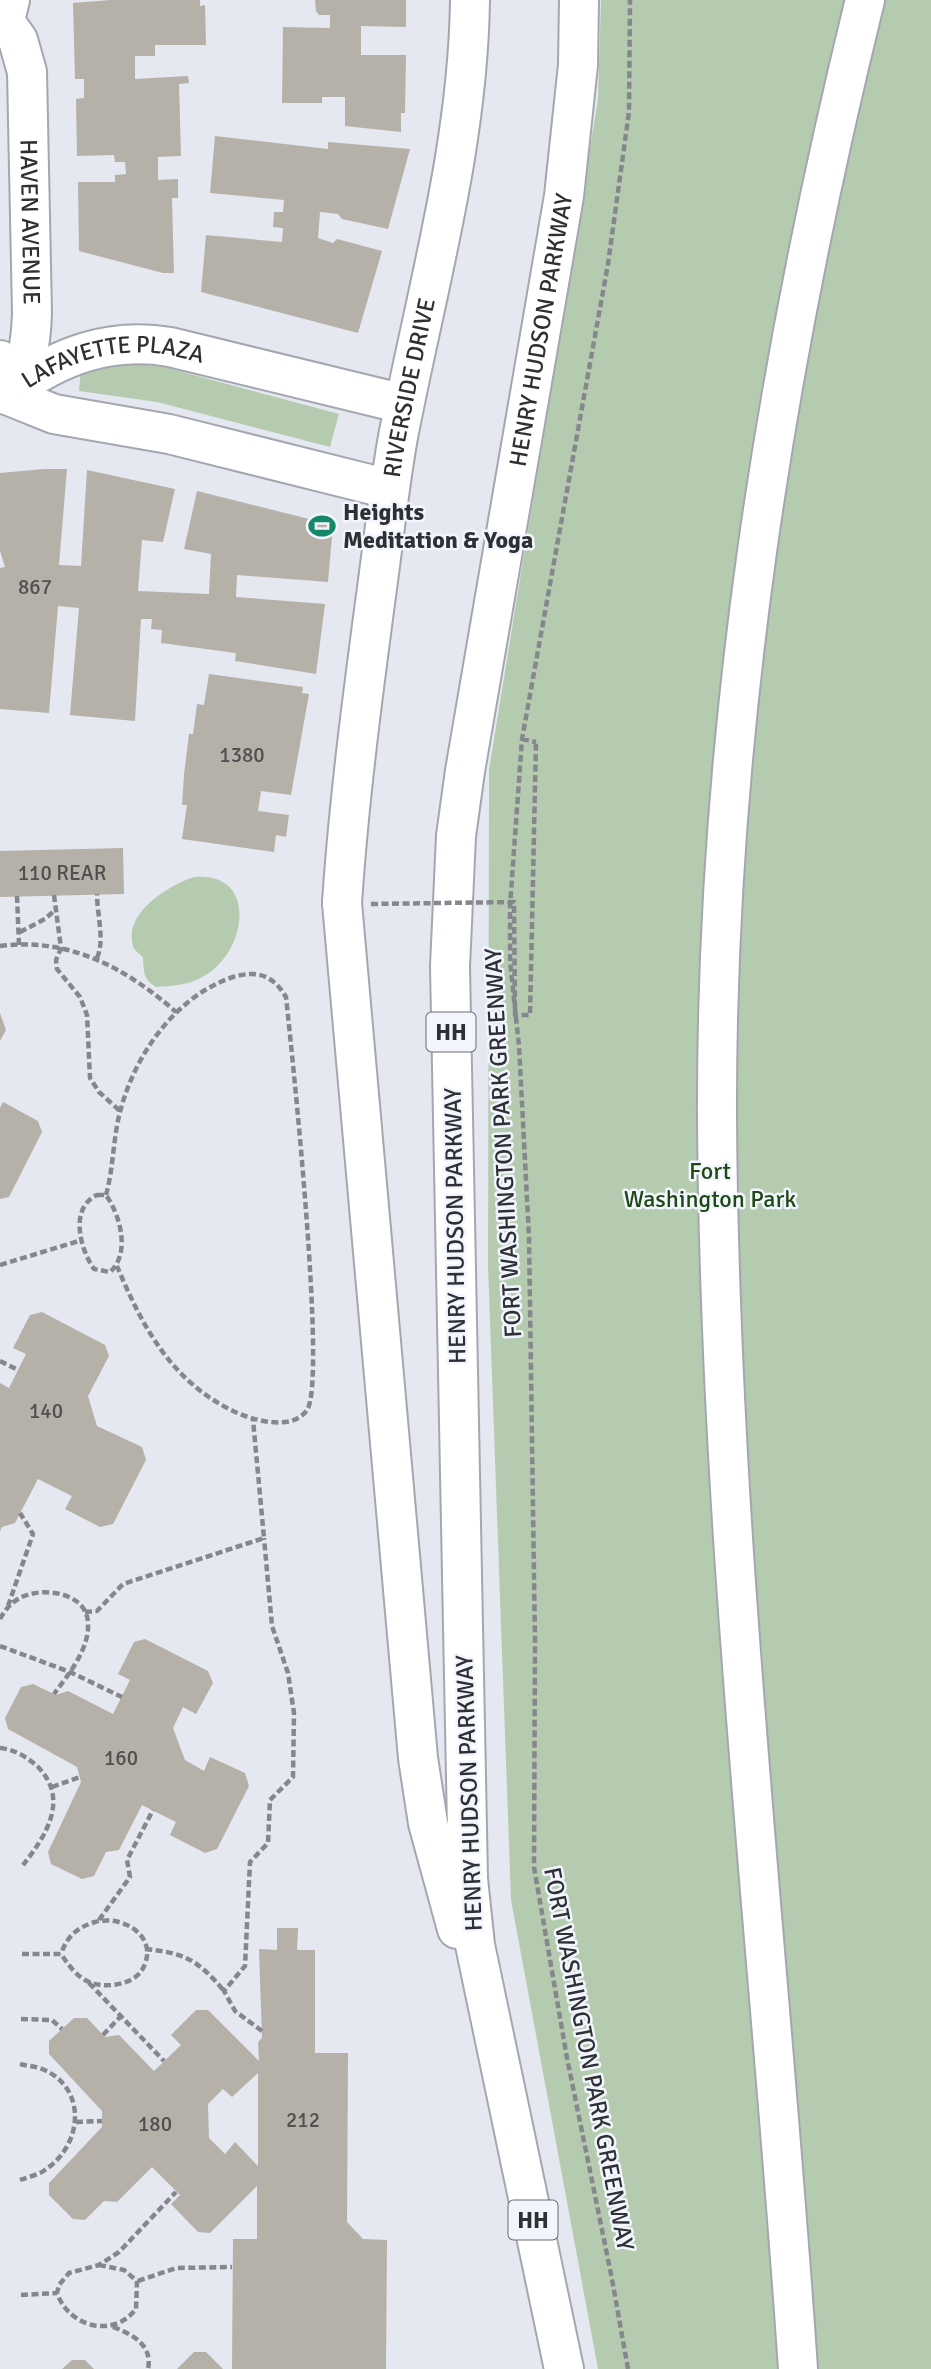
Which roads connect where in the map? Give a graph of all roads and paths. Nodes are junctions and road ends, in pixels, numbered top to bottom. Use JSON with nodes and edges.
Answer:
{"nodes":[{"id":1,"x":470,"y":0,"type":"edge"},
{"id":2,"x":579,"y":0,"type":"edge"},
{"id":3,"x":631,"y":0,"type":"edge"},
{"id":4,"x":865,"y":0,"type":"edge"},
{"id":5,"x":5,"y":12,"type":"edge"},
{"id":6,"x":2,"y":384,"type":"edge"},
{"id":7,"x":404,"y":404,"type":"junction"},
{"id":8,"x":389,"y":489,"type":"junction"},
{"id":9,"x":522,"y":739,"type":"junction"},
{"id":10,"x":97,"y":894,"type":"dead end"},
{"id":11,"x":54,"y":895,"type":"dead end"},
{"id":12,"x":17,"y":896,"type":"dead end"},
{"id":13,"x":356,"y":904,"type":"junction"},
{"id":14,"x":56,"y":909,"type":"junction"},
{"id":15,"x":20,"y":932,"type":"junction"},
{"id":16,"x":19,"y":945,"type":"junction"},
{"id":17,"x":0,"y":946,"type":"edge"},
{"id":18,"x":61,"y":948,"type":"junction"},
{"id":19,"x":97,"y":958,"type":"junction"},
{"id":20,"x":176,"y":1012,"type":"junction"},
{"id":21,"x":120,"y":1111,"type":"junction"},
{"id":22,"x":106,"y":1195,"type":"junction"},
{"id":23,"x":82,"y":1240,"type":"junction"},
{"id":24,"x":0,"y":1265,"type":"edge"},
{"id":25,"x":117,"y":1266,"type":"junction"},
{"id":26,"x":0,"y":1361,"type":"edge"},
{"id":27,"x":18,"y":1370,"type":"dead end"},
{"id":28,"x":253,"y":1420,"type":"junction"},
{"id":29,"x":20,"y":1513,"type":"dead end"},
{"id":30,"x":264,"y":1538,"type":"junction"},
{"id":31,"x":8,"y":1606,"type":"junction"},
{"id":32,"x":85,"y":1612,"type":"junction"},
{"id":33,"x":0,"y":1619,"type":"edge"},
{"id":34,"x":0,"y":1646,"type":"edge"},
{"id":35,"x":70,"y":1672,"type":"junction"},
{"id":36,"x":54,"y":1694,"type":"dead end"},
{"id":37,"x":122,"y":1697,"type":"dead end"},
{"id":38,"x":0,"y":1748,"type":"edge"},
{"id":39,"x":80,"y":1777,"type":"dead end"},
{"id":40,"x":52,"y":1787,"type":"junction"},
{"id":41,"x":153,"y":1810,"type":"dead end"},
{"id":42,"x":23,"y":1865,"type":"dead end"},
{"id":43,"x":99,"y":1921,"type":"junction"},
{"id":44,"x":145,"y":1949,"type":"junction"},
{"id":45,"x":22,"y":1954,"type":"dead end"},
{"id":46,"x":61,"y":1954,"type":"junction"},
{"id":47,"x":89,"y":1982,"type":"junction"},
{"id":48,"x":223,"y":1992,"type":"junction"},
{"id":49,"x":121,"y":2016,"type":"junction"},
{"id":50,"x":21,"y":2019,"type":"dead end"},
{"id":51,"x":62,"y":2029,"type":"dead end"},
{"id":52,"x":262,"y":2031,"type":"dead end"},
{"id":53,"x":103,"y":2035,"type":"dead end"},
{"id":54,"x":164,"y":2061,"type":"dead end"},
{"id":55,"x":20,"y":2064,"type":"dead end"},
{"id":56,"x":501,"y":2071,"type":"junction"},
{"id":57,"x":102,"y":2121,"type":"dead end"},
{"id":58,"x":76,"y":2122,"type":"junction"},
{"id":59,"x":20,"y":2180,"type":"dead end"},
{"id":60,"x":177,"y":2192,"type":"dead end"},
{"id":61,"x":99,"y":2265,"type":"junction"},
{"id":62,"x":232,"y":2267,"type":"dead end"},
{"id":63,"x":137,"y":2281,"type":"junction"},
{"id":64,"x":57,"y":2293,"type":"junction"},
{"id":65,"x":21,"y":2295,"type":"dead end"},
{"id":66,"x":109,"y":2326,"type":"junction"},
{"id":67,"x":148,"y":2369,"type":"edge"},
{"id":68,"x":564,"y":2369,"type":"edge"},
{"id":69,"x":628,"y":2369,"type":"edge"},
{"id":70,"x":798,"y":2369,"type":"edge"}],
"edges":[{"from":1,"to":7,"type":"main road","name":"RIVERSIDE DRIVE"},
{"from":2,"to":56,"type":"main road","name":"HENRY HUDSON PARKWAY","number":"HH"},
{"from":3,"to":9,"type":"path","name":"FORT WASHINGTON PARK GREENWAY"},
{"from":4,"to":70,"type":"main road"},
{"from":5,"to":6,"type":"main road","name":"HAVEN AVENUE"},
{"from":6,"to":7,"type":"main road","name":"LAFAYETTE PLAZA"},
{"from":6,"to":8,"type":"main road","name":"LAFAYETTE PLAZA"},
{"from":7,"to":8,"type":"main road","name":"RIVERSIDE DRIVE"},
{"from":8,"to":13,"type":"main road","name":"RIVERSIDE DRIVE"},
{"from":9,"to":13,"type":"path","bridge":true},
{"from":9,"to":69,"type":"path","name":"FORT WASHINGTON PARK GREENWAY"},
{"from":10,"to":19,"type":"path"},
{"from":11,"to":14,"type":"path"},
{"from":12,"to":15,"type":"path"},
{"from":13,"to":56,"type":"main road","name":"RIVERSIDE DRIVE"},
{"from":14,"to":15,"type":"path"},
{"from":14,"to":18,"type":"path"},
{"from":15,"to":16,"type":"path"},
{"from":16,"to":17,"type":"path"},
{"from":16,"to":18,"type":"path"},
{"from":18,"to":19,"type":"path"},
{"from":18,"to":21,"type":"path"},
{"from":19,"to":20,"type":"path"},
{"from":20,"to":21,"type":"path"},
{"from":20,"to":28,"type":"path"},
{"from":21,"to":22,"type":"path"},
{"from":22,"to":23,"type":"path"},
{"from":22,"to":25,"type":"path"},
{"from":23,"to":24,"type":"path"},
{"from":23,"to":25,"type":"path"},
{"from":25,"to":28,"type":"path"},
{"from":26,"to":27,"type":"path"},
{"from":28,"to":30,"type":"path"},
{"from":29,"to":31,"type":"path"},
{"from":30,"to":32,"type":"path"},
{"from":30,"to":48,"type":"path"},
{"from":31,"to":32,"type":"path"},
{"from":31,"to":33,"type":"path"},
{"from":32,"to":35,"type":"path"},
{"from":34,"to":35,"type":"path"},
{"from":35,"to":36,"type":"path"},
{"from":35,"to":37,"type":"path"},
{"from":38,"to":40,"type":"path"},
{"from":39,"to":40,"type":"path"},
{"from":40,"to":42,"type":"path"},
{"from":41,"to":43,"type":"path"},
{"from":43,"to":44,"type":"path"},
{"from":43,"to":46,"type":"path"},
{"from":44,"to":47,"type":"path"},
{"from":44,"to":48,"type":"path"},
{"from":45,"to":46,"type":"path"},
{"from":46,"to":47,"type":"path"},
{"from":47,"to":49,"type":"path"},
{"from":48,"to":52,"type":"path"},
{"from":49,"to":53,"type":"path"},
{"from":49,"to":54,"type":"path"},
{"from":50,"to":51,"type":"path"},
{"from":55,"to":58,"type":"path"},
{"from":56,"to":68,"type":"main road","name":"HENRY HUDSON PARKWAY","number":"HH"},
{"from":57,"to":58,"type":"path"},
{"from":58,"to":59,"type":"path"},
{"from":60,"to":61,"type":"path"},
{"from":61,"to":63,"type":"path"},
{"from":61,"to":64,"type":"path"},
{"from":62,"to":63,"type":"path"},
{"from":63,"to":66,"type":"path"},
{"from":64,"to":65,"type":"path"},
{"from":64,"to":66,"type":"path"},
{"from":66,"to":67,"type":"path"}]}
